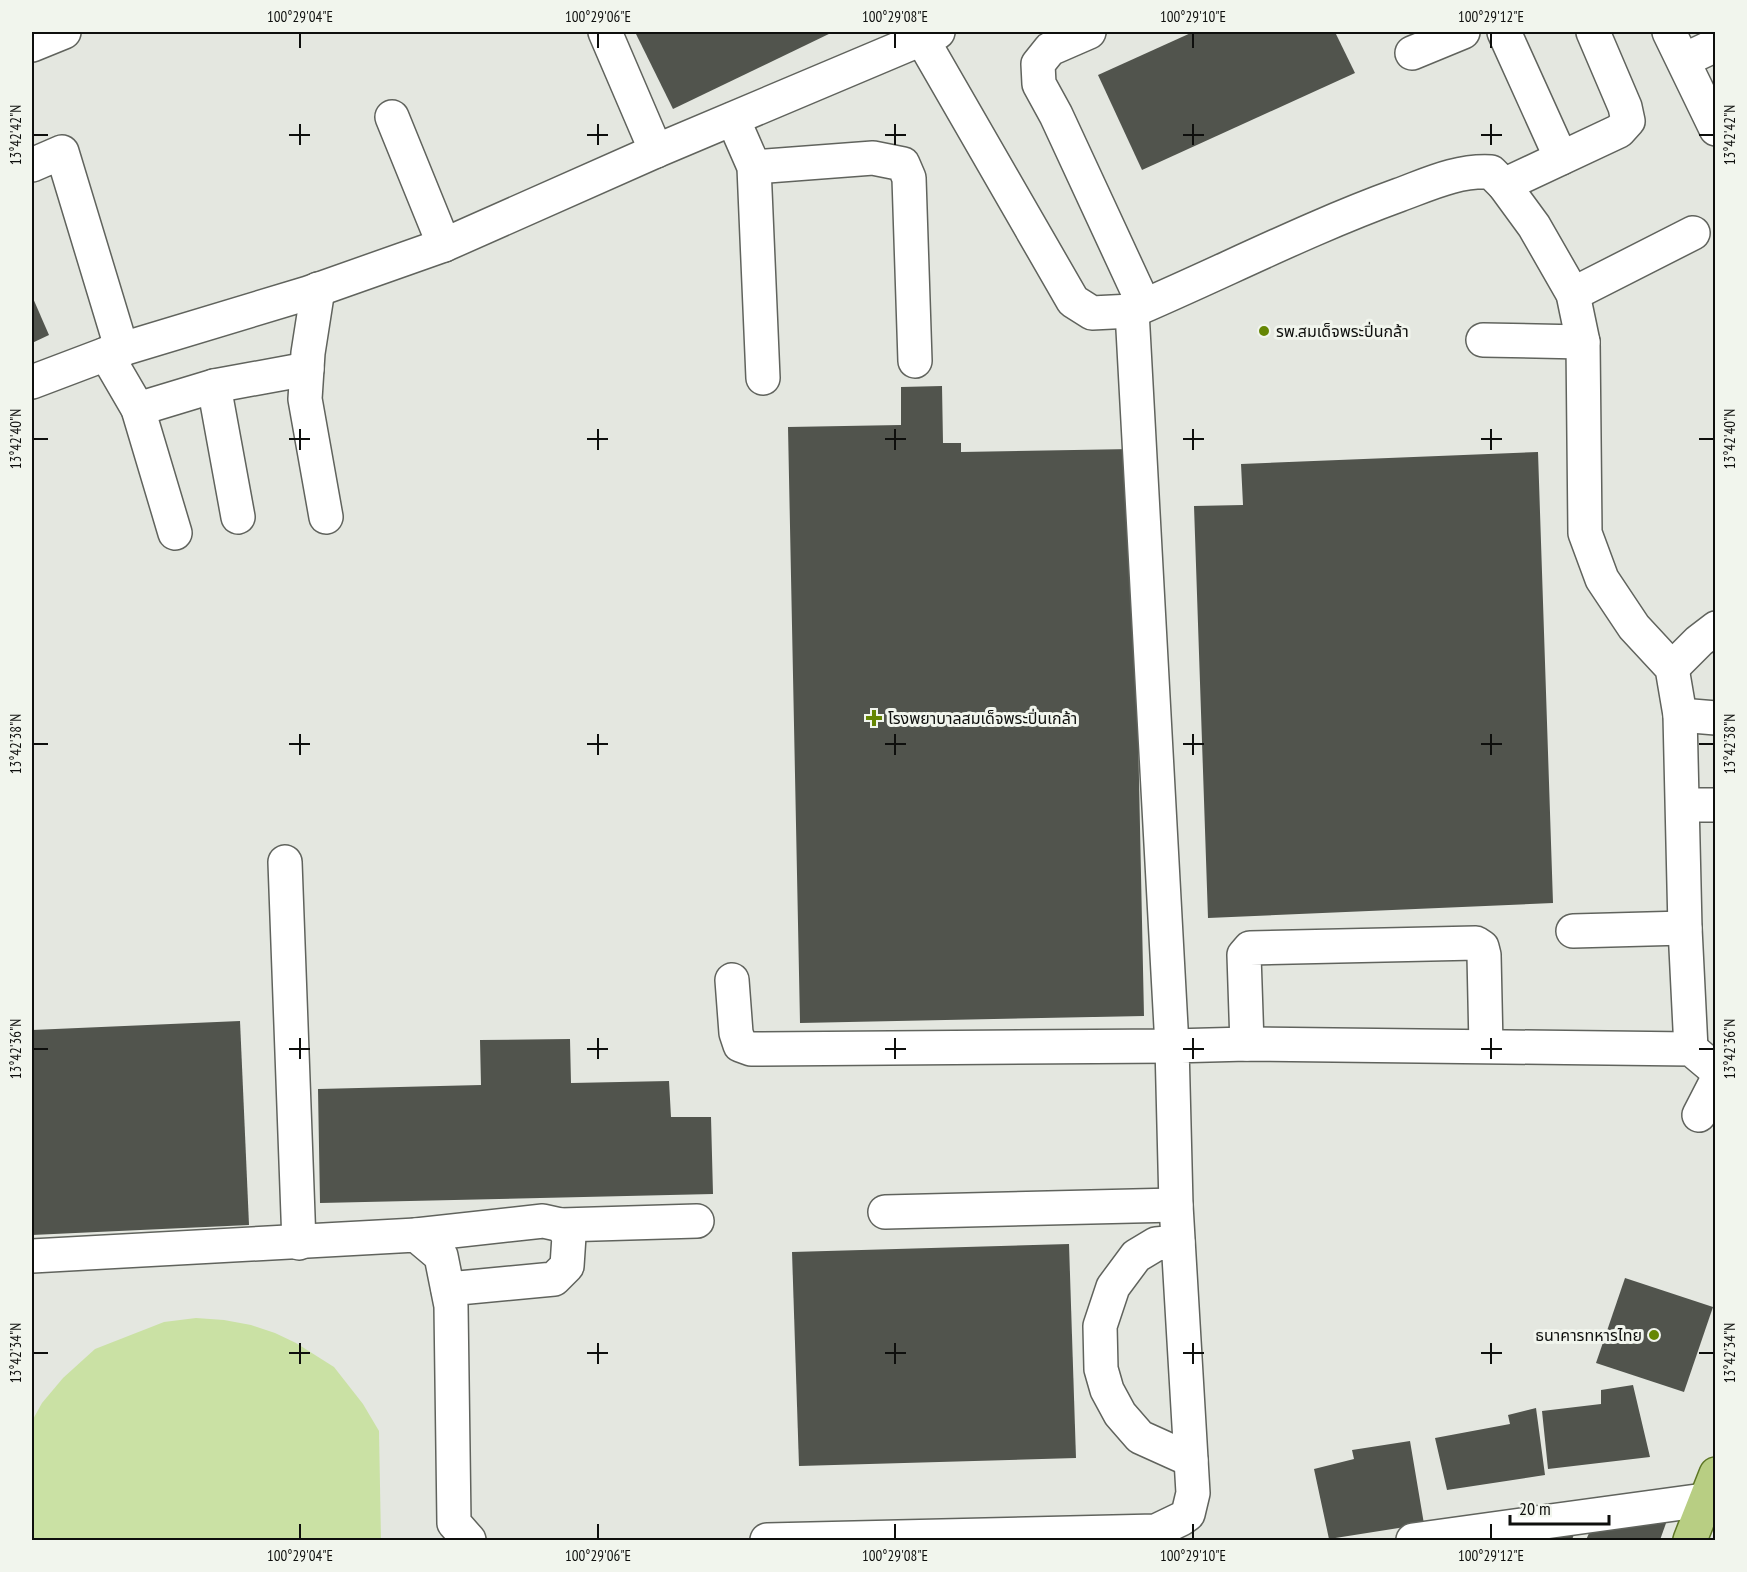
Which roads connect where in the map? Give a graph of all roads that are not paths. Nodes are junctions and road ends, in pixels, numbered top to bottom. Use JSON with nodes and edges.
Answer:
{"nodes":[{"id":1,"x":64,"y":32,"type":"edge"},
{"id":2,"x":605,"y":32,"type":"edge"},
{"id":3,"x":1089,"y":32,"type":"edge"},
{"id":4,"x":1463,"y":32,"type":"edge"},
{"id":5,"x":1504,"y":32,"type":"edge"},
{"id":6,"x":1593,"y":32,"type":"edge"},
{"id":7,"x":1669,"y":32,"type":"edge"},
{"id":8,"x":926,"y":34,"type":"edge"},
{"id":9,"x":32,"y":45,"type":"edge"},
{"id":10,"x":1716,"y":45,"type":"edge"},
{"id":11,"x":1412,"y":53,"type":"dead end"},
{"id":12,"x":1684,"y":60,"type":"junction"},
{"id":13,"x":392,"y":117,"type":"dead end"},
{"id":14,"x":733,"y":119,"type":"junction"},
{"id":15,"x":1716,"y":129,"type":"edge"},
{"id":16,"x":656,"y":151,"type":"junction"},
{"id":17,"x":1561,"y":158,"type":"junction"},
{"id":18,"x":32,"y":165,"type":"edge"},
{"id":19,"x":754,"y":167,"type":"junction"},
{"id":20,"x":1504,"y":185,"type":"junction"},
{"id":21,"x":1693,"y":233,"type":"dead end"},
{"id":22,"x":444,"y":245,"type":"junction"},
{"id":23,"x":318,"y":289,"type":"junction"},
{"id":24,"x":1573,"y":294,"type":"junction"},
{"id":25,"x":1138,"y":308,"type":"junction"},
{"id":26,"x":1483,"y":340,"type":"dead end"},
{"id":27,"x":1583,"y":342,"type":"junction"},
{"id":28,"x":114,"y":352,"type":"junction"},
{"id":29,"x":915,"y":361,"type":"dead end"},
{"id":30,"x":307,"y":369,"type":"junction"},
{"id":31,"x":763,"y":378,"type":"dead end"},
{"id":32,"x":32,"y":382,"type":"edge"},
{"id":33,"x":214,"y":386,"type":"junction"},
{"id":34,"x":138,"y":409,"type":"junction"},
{"id":35,"x":238,"y":517,"type":"dead end"},
{"id":36,"x":326,"y":517,"type":"dead end"},
{"id":37,"x":175,"y":533,"type":"dead end"},
{"id":38,"x":1716,"y":628,"type":"edge"},
{"id":39,"x":1672,"y":668,"type":"junction"},
{"id":40,"x":1680,"y":715,"type":"junction"},
{"id":41,"x":1716,"y":717,"type":"edge"},
{"id":42,"x":1683,"y":805,"type":"junction"},
{"id":43,"x":1716,"y":805,"type":"edge"},
{"id":44,"x":285,"y":862,"type":"dead end"},
{"id":45,"x":1685,"y":928,"type":"junction"},
{"id":46,"x":1573,"y":931,"type":"dead end"},
{"id":47,"x":732,"y":980,"type":"dead end"},
{"id":48,"x":1247,"y":1044,"type":"junction"},
{"id":49,"x":1172,"y":1046,"type":"junction"},
{"id":50,"x":1486,"y":1046,"type":"junction"},
{"id":51,"x":1691,"y":1049,"type":"junction"},
{"id":52,"x":1716,"y":1070,"type":"edge"},
{"id":53,"x":1716,"y":1082,"type":"edge"},
{"id":54,"x":1699,"y":1115,"type":"dead end"},
{"id":55,"x":1176,"y":1205,"type":"junction"},
{"id":56,"x":885,"y":1212,"type":"dead end"},
{"id":57,"x":697,"y":1221,"type":"dead end"},
{"id":58,"x":561,"y":1225,"type":"junction"},
{"id":59,"x":416,"y":1235,"type":"junction"},
{"id":60,"x":1178,"y":1242,"type":"junction"},
{"id":61,"x":299,"y":1243,"type":"junction"},
{"id":62,"x":32,"y":1256,"type":"edge"},
{"id":63,"x":448,"y":1289,"type":"junction"},
{"id":64,"x":1191,"y":1460,"type":"junction"},
{"id":65,"x":1710,"y":1487,"type":"edge"},
{"id":66,"x":458,"y":1535,"type":"edge"},
{"id":67,"x":767,"y":1540,"type":"edge"},
{"id":68,"x":1413,"y":1540,"type":"edge"},
{"id":69,"x":1690,"y":1540,"type":"edge"}],
"edges":[{"from":1,"to":9,"type":"street"},
{"from":2,"to":16,"type":"street"},
{"from":3,"to":25,"type":"street"},
{"from":4,"to":11,"type":"street"},
{"from":5,"to":17,"type":"street"},
{"from":6,"to":17,"type":"street"},
{"from":7,"to":12,"type":"street"},
{"from":8,"to":14,"type":"street"},
{"from":8,"to":25,"type":"street"},
{"from":10,"to":12,"type":"street"},
{"from":12,"to":15,"type":"street"},
{"from":13,"to":22,"type":"street"},
{"from":14,"to":16,"type":"street"},
{"from":14,"to":19,"type":"street"},
{"from":16,"to":22,"type":"street"},
{"from":17,"to":20,"type":"street"},
{"from":18,"to":28,"type":"street"},
{"from":19,"to":29,"type":"street"},
{"from":19,"to":31,"type":"street"},
{"from":20,"to":24,"type":"street"},
{"from":20,"to":25,"type":"street"},
{"from":21,"to":24,"type":"street"},
{"from":22,"to":23,"type":"street"},
{"from":23,"to":28,"type":"street"},
{"from":23,"to":30,"type":"street"},
{"from":24,"to":27,"type":"street"},
{"from":25,"to":49,"type":"street"},
{"from":26,"to":27,"type":"street"},
{"from":27,"to":39,"type":"street"},
{"from":28,"to":32,"type":"street"},
{"from":28,"to":34,"type":"street"},
{"from":30,"to":33,"type":"street"},
{"from":30,"to":36,"type":"street"},
{"from":33,"to":34,"type":"street"},
{"from":33,"to":35,"type":"street"},
{"from":34,"to":37,"type":"street"},
{"from":38,"to":39,"type":"street"},
{"from":39,"to":40,"type":"street"},
{"from":40,"to":41,"type":"street"},
{"from":40,"to":42,"type":"street"},
{"from":42,"to":43,"type":"street"},
{"from":42,"to":45,"type":"street"},
{"from":44,"to":61,"type":"street"},
{"from":45,"to":46,"type":"street"},
{"from":45,"to":51,"type":"street"},
{"from":47,"to":49,"type":"street"},
{"from":48,"to":49,"type":"street"},
{"from":48,"to":50,"type":"street"},
{"from":48,"to":50,"type":"street"},
{"from":49,"to":55,"type":"street"},
{"from":50,"to":51,"type":"street"},
{"from":51,"to":52,"type":"street"},
{"from":53,"to":54,"type":"street"},
{"from":55,"to":56,"type":"street"},
{"from":55,"to":60,"type":"street"},
{"from":57,"to":58,"type":"street"},
{"from":58,"to":59,"type":"street"},
{"from":58,"to":63,"type":"street"},
{"from":59,"to":61,"type":"street"},
{"from":59,"to":63,"type":"street"},
{"from":60,"to":64,"type":"street"},
{"from":60,"to":64,"type":"street"},
{"from":61,"to":62,"type":"street"},
{"from":63,"to":66,"type":"street"},
{"from":64,"to":67,"type":"street"},
{"from":65,"to":68,"type":"street"},
{"from":65,"to":69,"type":"main road"}]}
